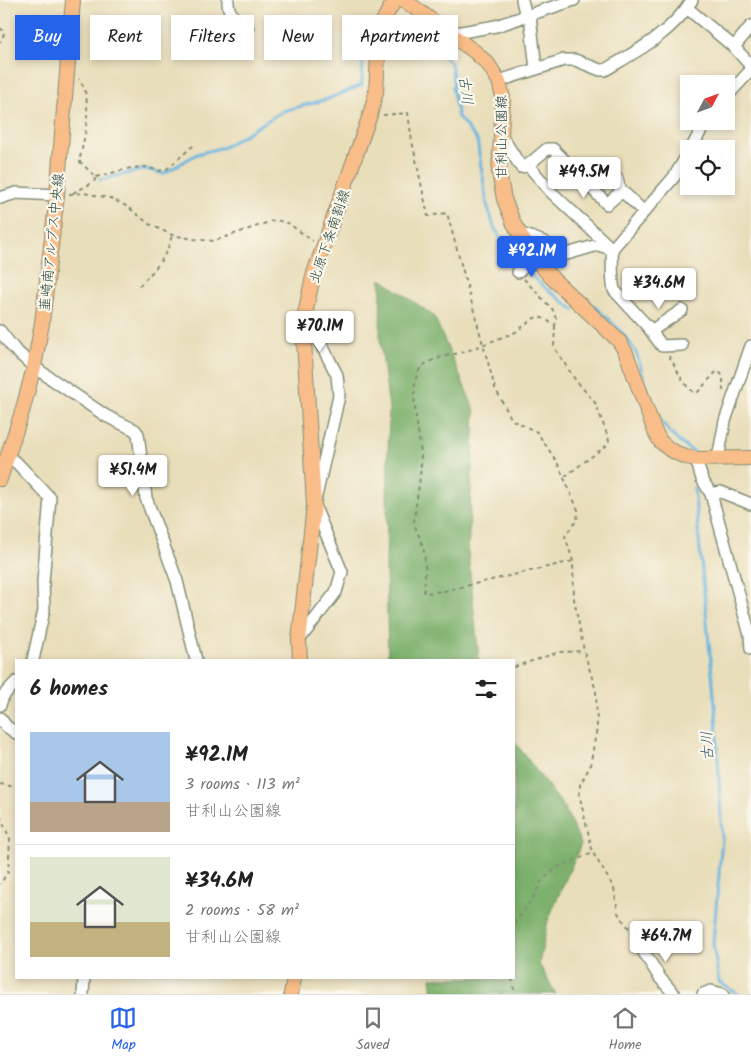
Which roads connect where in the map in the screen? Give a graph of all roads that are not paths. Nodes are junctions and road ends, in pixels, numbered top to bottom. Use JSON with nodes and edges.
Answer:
{"nodes":[{"id":1,"x":73,"y":0,"type":"edge"},
{"id":2,"x":228,"y":0,"type":"edge"},
{"id":3,"x":396,"y":0,"type":"edge"},
{"id":4,"x":404,"y":0,"type":"edge"},
{"id":5,"x":522,"y":0,"type":"edge"},
{"id":6,"x":574,"y":0,"type":"edge"},
{"id":7,"x":690,"y":4,"type":"edge"},
{"id":8,"x":231,"y":15,"type":"edge"},
{"id":9,"x":424,"y":15,"type":"edge"},
{"id":10,"x":528,"y":16,"type":"junction"},
{"id":11,"x":751,"y":26,"type":"edge"},
{"id":12,"x":458,"y":33,"type":"edge"},
{"id":13,"x":458,"y":40,"type":"edge"},
{"id":14,"x":734,"y":47,"type":"junction"},
{"id":15,"x":751,"y":66,"type":"edge"},
{"id":16,"x":536,"y":69,"type":"junction"},
{"id":17,"x":751,"y":70,"type":"edge"},
{"id":18,"x":499,"y":80,"type":"junction"},
{"id":19,"x":735,"y":87,"type":"edge"},
{"id":20,"x":501,"y":135,"type":"junction"},
{"id":21,"x":528,"y":166,"type":"junction"},
{"id":22,"x":680,"y":167,"type":"edge"},
{"id":23,"x":617,"y":178,"type":"dead end"},
{"id":24,"x":622,"y":191,"type":"junction"},
{"id":25,"x":64,"y":194,"type":"junction"},
{"id":26,"x":0,"y":198,"type":"edge"},
{"id":27,"x":644,"y":212,"type":"junction"},
{"id":28,"x":519,"y":233,"type":"junction"},
{"id":29,"x":612,"y":249,"type":"junction"},
{"id":30,"x":531,"y":261,"type":"junction"},
{"id":31,"x":518,"y":272,"type":"road end"},
{"id":32,"x":682,"y":310,"type":"dead end"},
{"id":33,"x":303,"y":324,"type":"junction"},
{"id":34,"x":0,"y":331,"type":"edge"},
{"id":35,"x":651,"y":331,"type":"junction"},
{"id":36,"x":682,"y":345,"type":"dead end"},
{"id":37,"x":751,"y":346,"type":"edge"},
{"id":38,"x":34,"y":367,"type":"junction"},
{"id":39,"x":718,"y":458,"type":"junction"},
{"id":40,"x":751,"y":458,"type":"edge"},
{"id":41,"x":5,"y":459,"type":"edge"},
{"id":42,"x":696,"y":460,"type":"junction"},
{"id":43,"x":0,"y":479,"type":"edge"},
{"id":44,"x":711,"y":494,"type":"junction"},
{"id":45,"x":751,"y":504,"type":"edge"},
{"id":46,"x":314,"y":505,"type":"junction"},
{"id":47,"x":299,"y":640,"type":"junction"},
{"id":48,"x":751,"y":649,"type":"edge"},
{"id":49,"x":33,"y":659,"type":"edge"},
{"id":50,"x":196,"y":659,"type":"edge"},
{"id":51,"x":300,"y":659,"type":"edge"},
{"id":52,"x":15,"y":683,"type":"edge"},
{"id":53,"x":0,"y":705,"type":"edge"},
{"id":54,"x":0,"y":718,"type":"edge"},
{"id":55,"x":15,"y":732,"type":"edge"},
{"id":56,"x":640,"y":946,"type":"road end"},
{"id":57,"x":84,"y":979,"type":"edge"},
{"id":58,"x":294,"y":979,"type":"edge"},
{"id":59,"x":82,"y":994,"type":"edge"},
{"id":60,"x":291,"y":994,"type":"edge"},
{"id":61,"x":674,"y":994,"type":"edge"},
{"id":62,"x":703,"y":994,"type":"edge"},
{"id":63,"x":723,"y":994,"type":"edge"}],
"edges":[{"from":1,"to":25,"type":"main road","name":"韮崎南アルプス中央線"},
{"from":2,"to":8,"type":"street"},
{"from":3,"to":33,"type":"main road","name":"北原下条南割線"},
{"from":4,"to":9,"type":"main road","name":"甘利山公園線"},
{"from":5,"to":10,"type":"street"},
{"from":6,"to":10,"type":"street"},
{"from":7,"to":14,"type":"street"},
{"from":7,"to":16,"type":"street"},
{"from":10,"to":12,"type":"street"},
{"from":10,"to":16,"type":"street"},
{"from":11,"to":14,"type":"street"},
{"from":13,"to":18,"type":"main road","name":"甘利山公園線"},
{"from":14,"to":15,"type":"street"},
{"from":16,"to":18,"type":"street"},
{"from":17,"to":19,"type":"street"},
{"from":18,"to":20,"type":"main road","name":"甘利山公園線"},
{"from":20,"to":21,"type":"street"},
{"from":20,"to":28,"type":"main road","name":"甘利山公園線"},
{"from":21,"to":24,"type":"street"},
{"from":21,"to":29,"type":"street"},
{"from":22,"to":27,"type":"street"},
{"from":23,"to":24,"type":"street"},
{"from":24,"to":27,"type":"street"},
{"from":25,"to":26,"type":"street"},
{"from":25,"to":38,"type":"main road","name":"韮崎南アルプス中央線"},
{"from":27,"to":29,"type":"street"},
{"from":28,"to":29,"type":"street"},
{"from":28,"to":30,"type":"main road","name":"甘利山公園線"},
{"from":29,"to":35,"type":"street"},
{"from":30,"to":31,"type":"street"},
{"from":30,"to":42,"type":"main road","name":"甘利山公園線"},
{"from":32,"to":35,"type":"street"},
{"from":33,"to":46,"type":"main road","name":"北原下条南割線"},
{"from":33,"to":46,"type":"street"},
{"from":34,"to":38,"type":"street"},
{"from":35,"to":36,"type":"street"},
{"from":37,"to":39,"type":"street"},
{"from":38,"to":41,"type":"main road","name":"韮崎南アルプス中央線"},
{"from":38,"to":50,"type":"street"},
{"from":39,"to":40,"type":"main road","name":"甘利山公園線"},
{"from":39,"to":42,"type":"main road","name":"甘利山公園線"},
{"from":41,"to":43,"type":"main road","name":"韮崎南アルプス中央線"},
{"from":41,"to":49,"type":"street"},
{"from":42,"to":44,"type":"street"},
{"from":44,"to":45,"type":"street"},
{"from":44,"to":48,"type":"street"},
{"from":46,"to":47,"type":"main road","name":"北原下条南割線"},
{"from":46,"to":47,"type":"street"},
{"from":47,"to":51,"type":"main road","name":"北原下条南割線"},
{"from":52,"to":53,"type":"street"},
{"from":54,"to":55,"type":"street"},
{"from":56,"to":61,"type":"street"},
{"from":57,"to":59,"type":"street"},
{"from":58,"to":60,"type":"main road"},
{"from":62,"to":63,"type":"street"}]}
